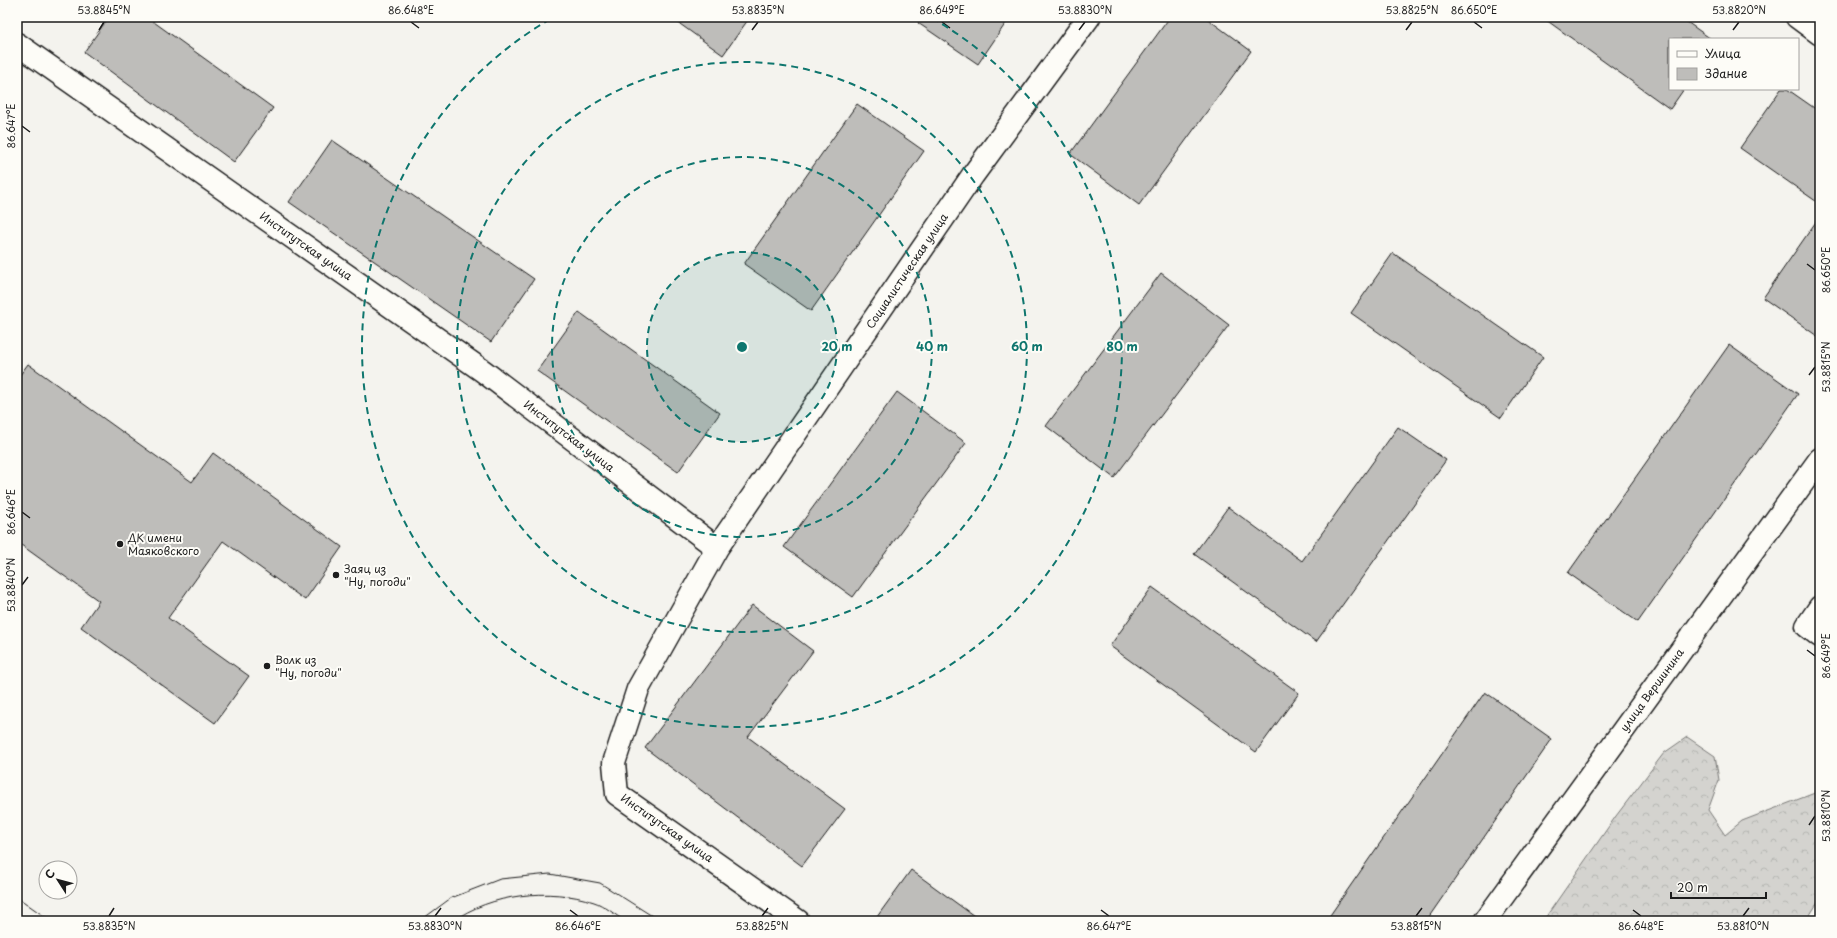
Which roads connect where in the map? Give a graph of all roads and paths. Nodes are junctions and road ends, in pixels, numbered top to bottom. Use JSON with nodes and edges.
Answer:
{"nodes":[{"id":1,"x":1090,"y":17,"type":"edge"},
{"id":2,"x":1797,"y":17,"type":"edge"},
{"id":3,"x":1820,"y":34,"type":"edge"},
{"id":4,"x":17,"y":44,"type":"edge"},
{"id":5,"x":1820,"y":459,"type":"edge"},
{"id":6,"x":717,"y":548,"type":"junction"},
{"id":7,"x":1820,"y":607,"type":"edge"},
{"id":8,"x":1820,"y":636,"type":"edge"},
{"id":9,"x":798,"y":921,"type":"edge"},
{"id":10,"x":1485,"y":921,"type":"edge"}],
"edges":[{"from":1,"to":6,"type":"street","name":"Социалистическая улица"},
{"from":2,"to":3,"type":"street"},
{"from":4,"to":6,"type":"street","name":"Институтская улица"},
{"from":5,"to":10,"type":"street","name":"улица Вершинина"},
{"from":6,"to":9,"type":"street","name":"Институтская улица"},
{"from":7,"to":8,"type":"street"}]}
